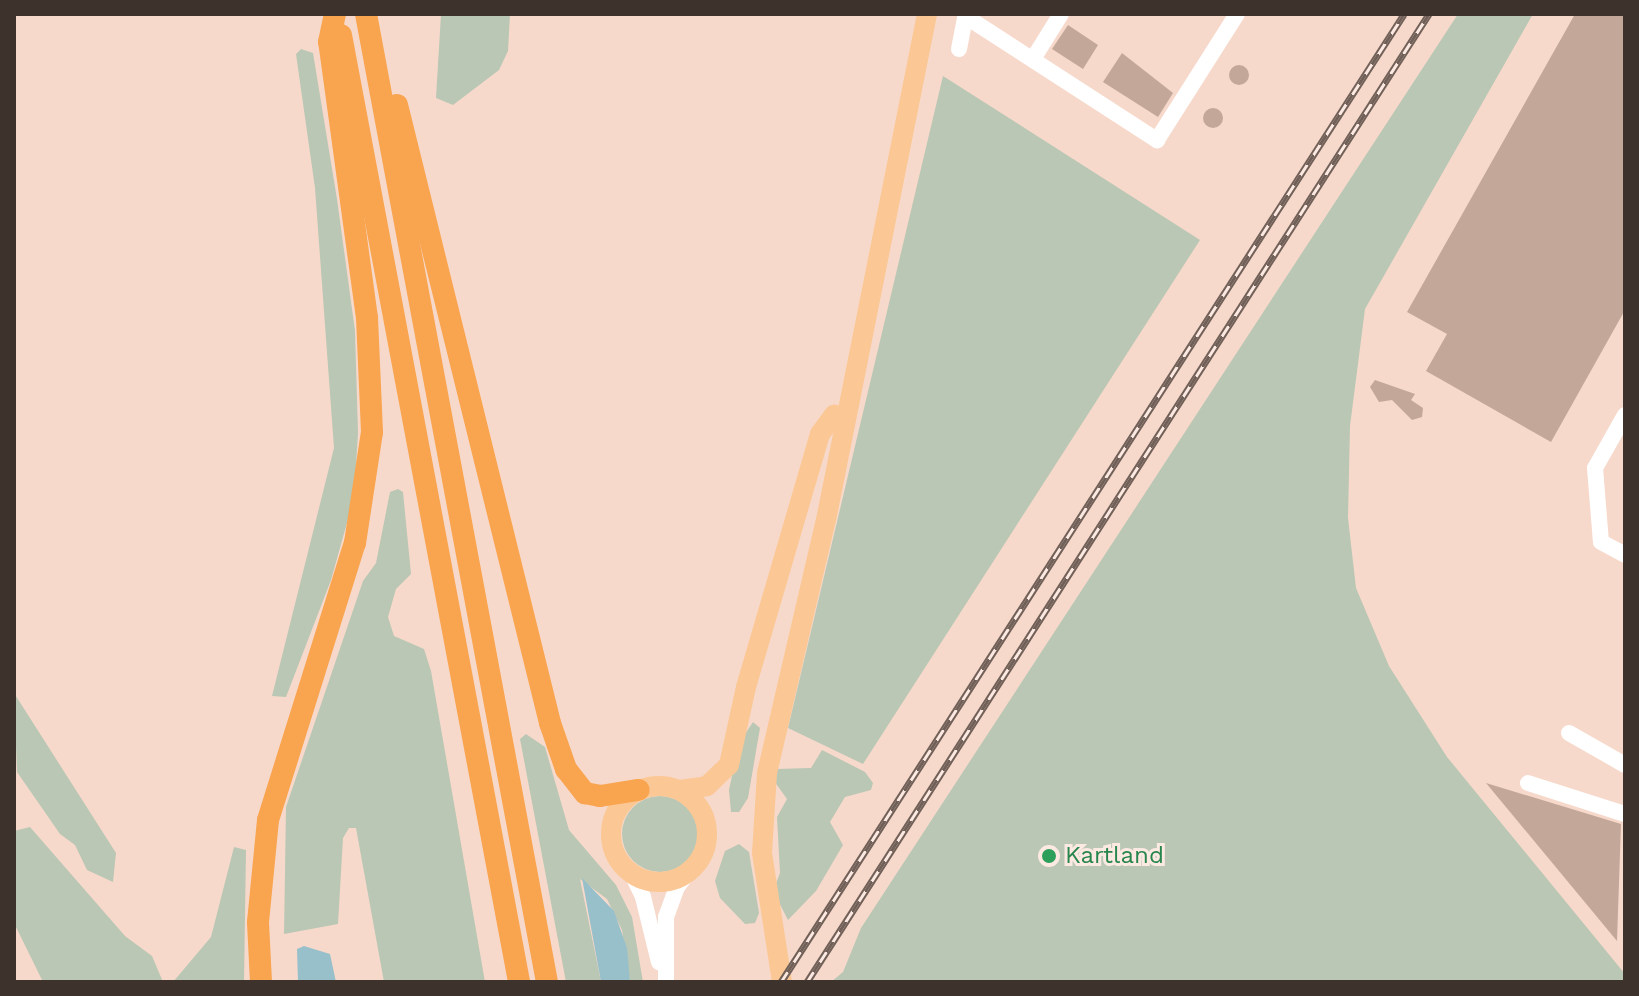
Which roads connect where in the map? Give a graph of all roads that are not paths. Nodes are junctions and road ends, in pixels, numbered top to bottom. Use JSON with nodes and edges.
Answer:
{"nodes":[{"id":1,"x":336,"y":14,"type":"edge"},
{"id":2,"x":366,"y":14,"type":"edge"},
{"id":3,"x":916,"y":14,"type":"edge"},
{"id":4,"x":927,"y":14,"type":"edge"},
{"id":5,"x":1061,"y":14,"type":"edge"},
{"id":6,"x":1237,"y":14,"type":"edge"},
{"id":7,"x":966,"y":15,"type":"edge"},
{"id":8,"x":959,"y":49,"type":"dead end"},
{"id":9,"x":1033,"y":59,"type":"junction"},
{"id":10,"x":378,"y":77,"type":"junction"},
{"id":11,"x":834,"y":415,"type":"junction"},
{"id":12,"x":1625,"y":415,"type":"edge"},
{"id":13,"x":1625,"y":555,"type":"edge"},
{"id":14,"x":788,"y":679,"type":"junction"},
{"id":15,"x":1569,"y":733,"type":"dead end"},
{"id":16,"x":1625,"y":765,"type":"edge"},
{"id":17,"x":1528,"y":783,"type":"dead end"},
{"id":18,"x":639,"y":790,"type":"junction"},
{"id":19,"x":680,"y":790,"type":"junction"},
{"id":20,"x":1625,"y":814,"type":"edge"},
{"id":21,"x":692,"y":868,"type":"junction"},
{"id":22,"x":631,"y":872,"type":"junction"},
{"id":23,"x":261,"y":982,"type":"edge"},
{"id":24,"x":519,"y":982,"type":"edge"},
{"id":25,"x":547,"y":982,"type":"edge"},
{"id":26,"x":665,"y":982,"type":"edge"},
{"id":27,"x":782,"y":982,"type":"edge"}],
"edges":[{"from":1,"to":23,"type":"highway"},
{"from":1,"to":24,"type":"highway"},
{"from":2,"to":10,"type":"highway"},
{"from":3,"to":11,"type":"main road"},
{"from":4,"to":14,"type":"main road"},
{"from":5,"to":9,"type":"street"},
{"from":6,"to":9,"type":"street"},
{"from":7,"to":8,"type":"street"},
{"from":7,"to":9,"type":"street"},
{"from":10,"to":18,"type":"highway"},
{"from":10,"to":25,"type":"highway"},
{"from":11,"to":14,"type":"main road"},
{"from":11,"to":19,"type":"main road"},
{"from":12,"to":13,"type":"street"},
{"from":14,"to":27,"type":"main road"},
{"from":15,"to":16,"type":"street"},
{"from":17,"to":20,"type":"street"},
{"from":18,"to":19,"type":"main road"},
{"from":18,"to":22,"type":"main road"},
{"from":19,"to":21,"type":"main road"},
{"from":21,"to":22,"type":"main road"},
{"from":21,"to":26,"type":"street"},
{"from":22,"to":26,"type":"street"}]}
